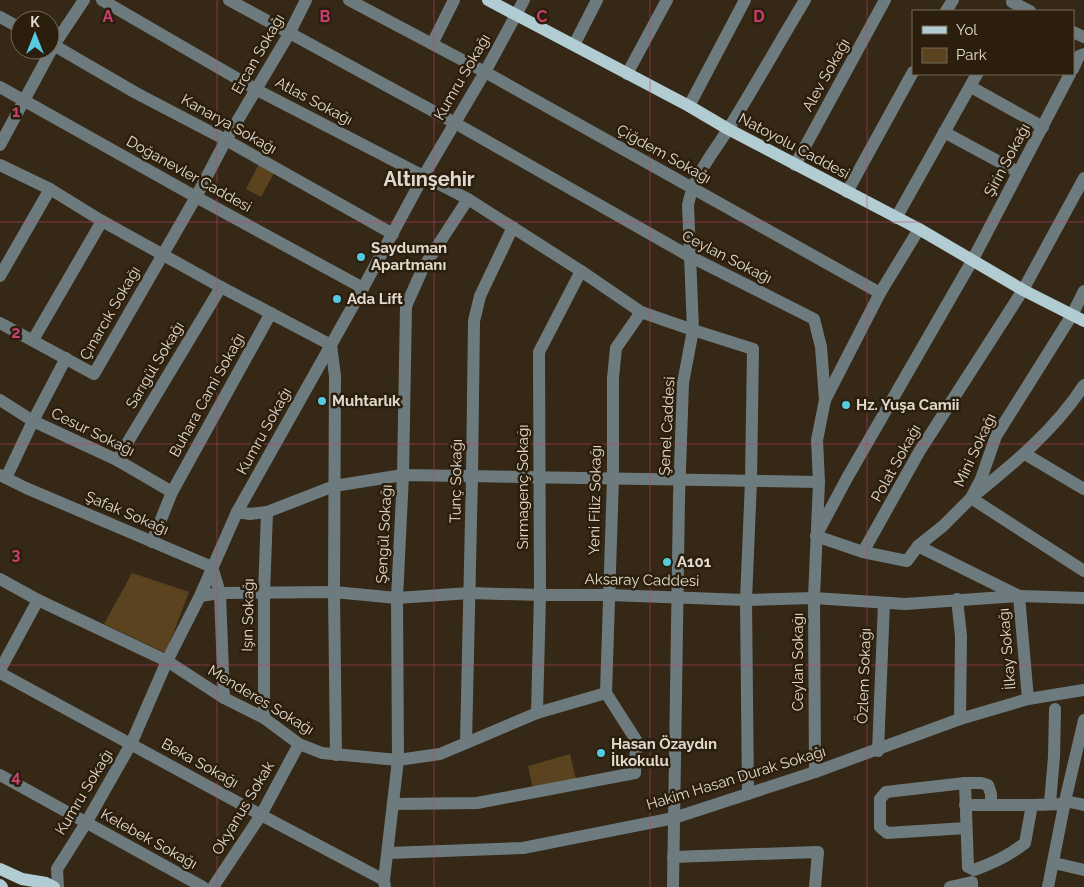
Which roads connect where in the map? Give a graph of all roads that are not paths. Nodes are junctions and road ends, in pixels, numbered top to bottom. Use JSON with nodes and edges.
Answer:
{"nodes":[{"id":1,"x":84,"y":0,"type":"edge"},
{"id":2,"x":102,"y":0,"type":"edge"},
{"id":3,"x":229,"y":0,"type":"edge"},
{"id":4,"x":306,"y":0,"type":"edge"},
{"id":5,"x":349,"y":0,"type":"edge"},
{"id":6,"x":454,"y":0,"type":"edge"},
{"id":7,"x":488,"y":0,"type":"edge"},
{"id":8,"x":524,"y":0,"type":"edge"},
{"id":9,"x":597,"y":0,"type":"edge"},
{"id":10,"x":667,"y":0,"type":"edge"},
{"id":11,"x":744,"y":0,"type":"edge"},
{"id":12,"x":805,"y":0,"type":"edge"},
{"id":13,"x":885,"y":0,"type":"edge"},
{"id":14,"x":1011,"y":5,"type":"edge"},
{"id":15,"x":1027,"y":10,"type":"edge"},
{"id":16,"x":516,"y":15,"type":"junction"},
{"id":17,"x":60,"y":33,"type":"edge"},
{"id":18,"x":290,"y":34,"type":"junction"},
{"id":19,"x":432,"y":44,"type":"junction"},
{"id":20,"x":574,"y":45,"type":"junction"},
{"id":21,"x":60,"y":49,"type":"edge"},
{"id":22,"x":1084,"y":54,"type":"edge"},
{"id":23,"x":44,"y":60,"type":"edge"},
{"id":24,"x":1074,"y":67,"type":"edge"},
{"id":25,"x":486,"y":72,"type":"junction"},
{"id":26,"x":627,"y":74,"type":"junction"},
{"id":27,"x":912,"y":74,"type":"edge"},
{"id":28,"x":977,"y":75,"type":"edge"},
{"id":29,"x":1069,"y":75,"type":"edge"},
{"id":30,"x":0,"y":87,"type":"edge"},
{"id":31,"x":971,"y":87,"type":"junction"},
{"id":32,"x":257,"y":90,"type":"junction"},
{"id":33,"x":24,"y":99,"type":"junction"},
{"id":34,"x":689,"y":106,"type":"junction"},
{"id":35,"x":455,"y":123,"type":"junction"},
{"id":36,"x":1043,"y":127,"type":"junction"},
{"id":37,"x":728,"y":129,"type":"junction"},
{"id":38,"x":944,"y":132,"type":"junction"},
{"id":39,"x":226,"y":140,"type":"junction"},
{"id":40,"x":0,"y":144,"type":"edge"},
{"id":41,"x":0,"y":165,"type":"edge"},
{"id":42,"x":795,"y":165,"type":"junction"},
{"id":43,"x":1018,"y":172,"type":"junction"},
{"id":44,"x":423,"y":177,"type":"junction"},
{"id":45,"x":1084,"y":178,"type":"edge"},
{"id":46,"x":691,"y":188,"type":"junction"},
{"id":47,"x":50,"y":189,"type":"junction"},
{"id":48,"x":847,"y":192,"type":"junction"},
{"id":49,"x":196,"y":198,"type":"junction"},
{"id":50,"x":468,"y":199,"type":"junction"},
{"id":51,"x":896,"y":218,"type":"junction"},
{"id":52,"x":102,"y":221,"type":"junction"},
{"id":53,"x":513,"y":227,"type":"junction"},
{"id":54,"x":919,"y":229,"type":"junction"},
{"id":55,"x":393,"y":234,"type":"junction"},
{"id":56,"x":163,"y":254,"type":"junction"},
{"id":57,"x":689,"y":256,"type":"junction"},
{"id":58,"x":972,"y":261,"type":"junction"},
{"id":59,"x":581,"y":271,"type":"junction"},
{"id":60,"x":0,"y":276,"type":"edge"},
{"id":61,"x":221,"y":287,"type":"junction"},
{"id":62,"x":363,"y":288,"type":"junction"},
{"id":63,"x":1023,"y":290,"type":"junction"},
{"id":64,"x":1084,"y":291,"type":"edge"},
{"id":65,"x":880,"y":292,"type":"junction"},
{"id":66,"x":641,"y":312,"type":"junction"},
{"id":67,"x":271,"y":313,"type":"junction"},
{"id":68,"x":1072,"y":314,"type":"junction"},
{"id":69,"x":1084,"y":321,"type":"edge"},
{"id":70,"x":0,"y":323,"type":"edge"},
{"id":71,"x":693,"y":330,"type":"junction"},
{"id":72,"x":33,"y":340,"type":"junction"},
{"id":73,"x":331,"y":345,"type":"junction"},
{"id":74,"x":66,"y":358,"type":"junction"},
{"id":75,"x":1084,"y":385,"type":"edge"},
{"id":76,"x":0,"y":400,"type":"edge"},
{"id":77,"x":825,"y":400,"type":"junction"},
{"id":78,"x":1072,"y":403,"type":"junction"},
{"id":79,"x":1084,"y":409,"type":"edge"},
{"id":80,"x":32,"y":421,"type":"junction"},
{"id":81,"x":1025,"y":454,"type":"junction"},
{"id":82,"x":117,"y":460,"type":"junction"},
{"id":83,"x":403,"y":475,"type":"junction"},
{"id":84,"x":3,"y":476,"type":"edge"},
{"id":85,"x":472,"y":476,"type":"junction"},
{"id":86,"x":539,"y":477,"type":"junction"},
{"id":87,"x":612,"y":478,"type":"junction"},
{"id":88,"x":680,"y":479,"type":"junction"},
{"id":89,"x":751,"y":481,"type":"junction"},
{"id":90,"x":819,"y":482,"type":"junction"},
{"id":91,"x":334,"y":486,"type":"junction"},
{"id":92,"x":1084,"y":489,"type":"edge"},
{"id":93,"x":172,"y":492,"type":"junction"},
{"id":94,"x":971,"y":498,"type":"junction"},
{"id":95,"x":237,"y":512,"type":"junction"},
{"id":96,"x":268,"y":512,"type":"junction"},
{"id":97,"x":816,"y":536,"type":"junction"},
{"id":98,"x":152,"y":542,"type":"junction"},
{"id":99,"x":918,"y":546,"type":"junction"},
{"id":100,"x":863,"y":552,"type":"junction"},
{"id":101,"x":212,"y":567,"type":"junction"},
{"id":102,"x":1084,"y":571,"type":"edge"},
{"id":103,"x":0,"y":579,"type":"edge"},
{"id":104,"x":334,"y":592,"type":"junction"},
{"id":105,"x":220,"y":593,"type":"junction"},
{"id":106,"x":470,"y":593,"type":"junction"},
{"id":107,"x":264,"y":594,"type":"junction"},
{"id":108,"x":540,"y":595,"type":"junction"},
{"id":109,"x":609,"y":595,"type":"junction"},
{"id":110,"x":200,"y":596,"type":"junction"},
{"id":111,"x":1019,"y":596,"type":"junction"},
{"id":112,"x":678,"y":597,"type":"junction"},
{"id":113,"x":397,"y":598,"type":"junction"},
{"id":114,"x":814,"y":598,"type":"junction"},
{"id":115,"x":1084,"y":598,"type":"edge"},
{"id":116,"x":957,"y":599,"type":"junction"},
{"id":117,"x":38,"y":600,"type":"junction"},
{"id":118,"x":746,"y":600,"type":"junction"},
{"id":119,"x":884,"y":602,"type":"junction"},
{"id":120,"x":167,"y":661,"type":"junction"},
{"id":121,"x":0,"y":671,"type":"edge"},
{"id":122,"x":1084,"y":690,"type":"edge"},
{"id":123,"x":606,"y":693,"type":"junction"},
{"id":124,"x":224,"y":698,"type":"junction"},
{"id":125,"x":1028,"y":699,"type":"junction"},
{"id":126,"x":1055,"y":710,"type":"dead end"},
{"id":127,"x":537,"y":713,"type":"junction"},
{"id":128,"x":264,"y":718,"type":"junction"},
{"id":129,"x":960,"y":719,"type":"junction"},
{"id":130,"x":1084,"y":720,"type":"edge"},
{"id":131,"x":1082,"y":739,"type":"edge"},
{"id":132,"x":466,"y":743,"type":"junction"},
{"id":133,"x":131,"y":744,"type":"junction"},
{"id":134,"x":299,"y":744,"type":"junction"},
{"id":135,"x":878,"y":751,"type":"junction"},
{"id":136,"x":336,"y":754,"type":"junction"},
{"id":137,"x":398,"y":760,"type":"junction"},
{"id":138,"x":815,"y":772,"type":"junction"},
{"id":139,"x":0,"y":775,"type":"edge"},
{"id":140,"x":965,"y":783,"type":"junction"},
{"id":141,"x":748,"y":794,"type":"junction"},
{"id":142,"x":1064,"y":802,"type":"junction"},
{"id":143,"x":1050,"y":803,"type":"junction"},
{"id":144,"x":393,"y":804,"type":"junction"},
{"id":145,"x":991,"y":804,"type":"junction"},
{"id":146,"x":965,"y":805,"type":"junction"},
{"id":147,"x":1032,"y":805,"type":"junction"},
{"id":148,"x":1084,"y":805,"type":"edge"},
{"id":149,"x":261,"y":815,"type":"junction"},
{"id":150,"x":674,"y":818,"type":"junction"},
{"id":151,"x":86,"y":823,"type":"junction"},
{"id":152,"x":966,"y":828,"type":"junction"},
{"id":153,"x":388,"y":853,"type":"junction"},
{"id":154,"x":673,"y":857,"type":"junction"},
{"id":155,"x":1054,"y":864,"type":"junction"},
{"id":156,"x":0,"y":869,"type":"edge"},
{"id":157,"x":56,"y":869,"type":"junction"},
{"id":158,"x":1084,"y":870,"type":"edge"},
{"id":159,"x":385,"y":883,"type":"edge"},
{"id":160,"x":34,"y":884,"type":"edge"},
{"id":161,"x":972,"y":884,"type":"edge"},
{"id":162,"x":56,"y":887,"type":"edge"},
{"id":163,"x":203,"y":887,"type":"edge"},
{"id":164,"x":213,"y":887,"type":"edge"},
{"id":165,"x":673,"y":887,"type":"edge"},
{"id":166,"x":815,"y":887,"type":"edge"},
{"id":167,"x":950,"y":887,"type":"edge"},
{"id":168,"x":1048,"y":887,"type":"edge"}],
"edges":[{"from":1,"to":17,"type":"street"},
{"from":2,"to":32,"type":"street","name":"Atlas Sokağı"},
{"from":3,"to":18,"type":"street","name":"Ceylan Sokağı"},
{"from":4,"to":18,"type":"street","name":"Ercan Sokağı"},
{"from":5,"to":19,"type":"street","name":"Çiğdem Sokağı"},
{"from":6,"to":19,"type":"street"},
{"from":7,"to":16,"type":"main road","name":"Natoyolu Caddesi"},
{"from":8,"to":16,"type":"street","name":"Kumru Sokağı"},
{"from":9,"to":20,"type":"street"},
{"from":10,"to":26,"type":"street"},
{"from":11,"to":34,"type":"street"},
{"from":12,"to":37,"type":"street","name":"Şenel Caddesi"},
{"from":13,"to":42,"type":"street","name":"Alev Sokağı"},
{"from":14,"to":15,"type":"street"},
{"from":16,"to":20,"type":"main road","name":"Natoyolu Caddesi"},
{"from":16,"to":25,"type":"street","name":"Kumru Sokağı"},
{"from":18,"to":32,"type":"street","name":"Ercan Sokağı"},
{"from":18,"to":35,"type":"street","name":"Ceylan Sokağı"},
{"from":19,"to":25,"type":"street","name":"Çiğdem Sokağı"},
{"from":20,"to":26,"type":"main road","name":"Natoyolu Caddesi"},
{"from":21,"to":39,"type":"street","name":"Kanarya Sokağı"},
{"from":22,"to":24,"type":"street"},
{"from":23,"to":33,"type":"street"},
{"from":25,"to":35,"type":"street","name":"Kumru Sokağı"},
{"from":25,"to":46,"type":"street","name":"Çiğdem Sokağı"},
{"from":26,"to":34,"type":"main road","name":"Natoyolu Caddesi"},
{"from":27,"to":48,"type":"street"},
{"from":28,"to":31,"type":"street"},
{"from":29,"to":36,"type":"street","name":"Şirin Sokağı"},
{"from":30,"to":33,"type":"street","name":"Doğanevler Caddesi"},
{"from":31,"to":36,"type":"street"},
{"from":31,"to":38,"type":"street"},
{"from":32,"to":39,"type":"street","name":"Ercan Sokağı"},
{"from":32,"to":44,"type":"street","name":"Atlas Sokağı"},
{"from":33,"to":40,"type":"street"},
{"from":33,"to":49,"type":"street","name":"Doğanevler Caddesi"},
{"from":34,"to":37,"type":"main road","name":"Natoyolu Caddesi"},
{"from":35,"to":44,"type":"street","name":"Kumru Sokağı"},
{"from":35,"to":57,"type":"street","name":"Ceylan Sokağı"},
{"from":36,"to":43,"type":"street","name":"Şirin Sokağı"},
{"from":37,"to":42,"type":"main road","name":"Natoyolu Caddesi"},
{"from":37,"to":46,"type":"street","name":"Şenel Caddesi"},
{"from":38,"to":43,"type":"street"},
{"from":38,"to":51,"type":"street"},
{"from":39,"to":49,"type":"street","name":"Ercan Sokağı"},
{"from":39,"to":55,"type":"street","name":"Kanarya Sokağı"},
{"from":41,"to":47,"type":"street"},
{"from":42,"to":48,"type":"main road","name":"Natoyolu Caddesi"},
{"from":43,"to":58,"type":"street","name":"Şirin Sokağı"},
{"from":44,"to":50,"type":"street","name":"Atlas Sokağı"},
{"from":44,"to":55,"type":"street","name":"Kumru Sokağı"},
{"from":45,"to":63,"type":"street","name":"Polat Sokağı"},
{"from":46,"to":57,"type":"street","name":"Şenel Caddesi"},
{"from":46,"to":65,"type":"street","name":"Çiğdem Sokağı"},
{"from":47,"to":52,"type":"street"},
{"from":47,"to":60,"type":"street"},
{"from":48,"to":51,"type":"main road","name":"Natoyolu Caddesi"},
{"from":49,"to":56,"type":"street","name":"Ercan Sokağı"},
{"from":49,"to":62,"type":"street","name":"Doğanevler Caddesi"},
{"from":50,"to":53,"type":"street","name":"Atlas Sokağı"},
{"from":50,"to":83,"type":"street","name":"Şengül Sokağı"},
{"from":51,"to":54,"type":"main road","name":"Natoyolu Caddesi"},
{"from":52,"to":56,"type":"street"},
{"from":52,"to":72,"type":"street"},
{"from":53,"to":59,"type":"street","name":"Atlas Sokağı"},
{"from":53,"to":85,"type":"street","name":"Tunç Sokağı"},
{"from":54,"to":58,"type":"main road","name":"Natoyolu Caddesi"},
{"from":54,"to":65,"type":"street"},
{"from":55,"to":62,"type":"street","name":"Kumru Sokağı"},
{"from":56,"to":61,"type":"street"},
{"from":56,"to":74,"type":"street","name":"Çınarcık Sokağı"},
{"from":57,"to":71,"type":"street","name":"Şenel Caddesi"},
{"from":57,"to":77,"type":"street","name":"Ceylan Sokağı"},
{"from":58,"to":63,"type":"main road","name":"Natoyolu Caddesi"},
{"from":58,"to":97,"type":"street","name":"Şirin Sokağı"},
{"from":59,"to":66,"type":"street","name":"Atlas Sokağı"},
{"from":59,"to":86,"type":"street","name":"Sırmagenç Sokağı"},
{"from":61,"to":67,"type":"street"},
{"from":61,"to":82,"type":"street","name":"Sarıgül Sokağı"},
{"from":62,"to":73,"type":"street","name":"Kumru Sokağı"},
{"from":63,"to":68,"type":"main road","name":"Natoyolu Caddesi"},
{"from":63,"to":100,"type":"street","name":"Polat Sokağı"},
{"from":64,"to":68,"type":"street","name":"Mini Sokağı"},
{"from":65,"to":77,"type":"street"},
{"from":66,"to":71,"type":"street","name":"Atlas Sokağı"},
{"from":66,"to":87,"type":"street","name":"Yeni Filiz Sokağı"},
{"from":67,"to":73,"type":"street"},
{"from":67,"to":93,"type":"street","name":"Buhara Cami Sokağı"},
{"from":68,"to":69,"type":"main road","name":"Natoyolu Caddesi"},
{"from":68,"to":94,"type":"street","name":"Mini Sokağı"},
{"from":70,"to":72,"type":"street","name":"Çınarcık Sokağı"},
{"from":71,"to":88,"type":"street","name":"Şenel Caddesi"},
{"from":71,"to":89,"type":"street","name":"Atlas Sokağı"},
{"from":72,"to":74,"type":"street","name":"Çınarcık Sokağı"},
{"from":73,"to":91,"type":"street"},
{"from":73,"to":95,"type":"street","name":"Kumru Sokağı"},
{"from":74,"to":80,"type":"street"},
{"from":75,"to":78,"type":"street"},
{"from":76,"to":80,"type":"street","name":"Cesur Sokağı"},
{"from":77,"to":90,"type":"street","name":"Ceylan Sokağı"},
{"from":78,"to":79,"type":"street"},
{"from":78,"to":81,"type":"street"},
{"from":80,"to":82,"type":"street","name":"Cesur Sokağı"},
{"from":80,"to":84,"type":"street"},
{"from":81,"to":92,"type":"street"},
{"from":81,"to":94,"type":"street"},
{"from":82,"to":93,"type":"street","name":"Cesur Sokağı"},
{"from":83,"to":85,"type":"street"},
{"from":83,"to":91,"type":"street"},
{"from":83,"to":113,"type":"street","name":"Şengül Sokağı"},
{"from":84,"to":98,"type":"street","name":"Şafak Sokağı"},
{"from":85,"to":86,"type":"street"},
{"from":85,"to":106,"type":"street","name":"Tunç Sokağı"},
{"from":86,"to":87,"type":"street"},
{"from":86,"to":108,"type":"street","name":"Sırmagenç Sokağı"},
{"from":87,"to":88,"type":"street"},
{"from":87,"to":109,"type":"street","name":"Yeni Filiz Sokağı"},
{"from":88,"to":89,"type":"street"},
{"from":88,"to":112,"type":"street","name":"Şenel Caddesi"},
{"from":89,"to":90,"type":"street"},
{"from":89,"to":118,"type":"street"},
{"from":90,"to":97,"type":"street","name":"Ceylan Sokağı"},
{"from":91,"to":96,"type":"street"},
{"from":91,"to":104,"type":"street"},
{"from":93,"to":98,"type":"street","name":"Buhara Cami Sokağı"},
{"from":94,"to":99,"type":"street","name":"Mini Sokağı"},
{"from":94,"to":102,"type":"street"},
{"from":95,"to":96,"type":"street"},
{"from":95,"to":101,"type":"street","name":"Kumru Sokağı"},
{"from":96,"to":107,"type":"street","name":"Işın Sokağı"},
{"from":97,"to":100,"type":"street"},
{"from":97,"to":114,"type":"street","name":"Ceylan Sokağı"},
{"from":98,"to":101,"type":"street","name":"Şafak Sokağı"},
{"from":99,"to":100,"type":"street","name":"Mini Sokağı"},
{"from":99,"to":111,"type":"street"},
{"from":101,"to":105,"type":"street"},
{"from":101,"to":110,"type":"street","name":"Kumru Sokağı"},
{"from":103,"to":117,"type":"street","name":"Menderes Sokağı"},
{"from":104,"to":107,"type":"street","name":"Aksaray Caddesi"},
{"from":104,"to":113,"type":"street","name":"Aksaray Caddesi"},
{"from":104,"to":136,"type":"street"},
{"from":105,"to":107,"type":"street","name":"Aksaray Caddesi"},
{"from":105,"to":110,"type":"street","name":"Aksaray Caddesi"},
{"from":105,"to":124,"type":"street"},
{"from":106,"to":108,"type":"street","name":"Aksaray Caddesi"},
{"from":106,"to":113,"type":"street","name":"Aksaray Caddesi"},
{"from":106,"to":132,"type":"street","name":"Tunç Sokağı"},
{"from":107,"to":128,"type":"street","name":"Işın Sokağı"},
{"from":108,"to":109,"type":"street","name":"Aksaray Caddesi"},
{"from":108,"to":127,"type":"street","name":"Sırmagenç Sokağı"},
{"from":109,"to":112,"type":"street","name":"Aksaray Caddesi"},
{"from":109,"to":123,"type":"street","name":"Yeni Filiz Sokağı"},
{"from":110,"to":120,"type":"street","name":"Kumru Sokağı"},
{"from":111,"to":115,"type":"street","name":"Aksaray Caddesi"},
{"from":111,"to":116,"type":"street","name":"Aksaray Caddesi"},
{"from":111,"to":125,"type":"street","name":"İlkay Sokağı"},
{"from":112,"to":118,"type":"street","name":"Aksaray Caddesi"},
{"from":112,"to":150,"type":"street","name":"Şenel Caddesi"},
{"from":113,"to":137,"type":"street","name":"Şengül Sokağı"},
{"from":114,"to":118,"type":"street","name":"Aksaray Caddesi"},
{"from":114,"to":119,"type":"street","name":"Aksaray Caddesi"},
{"from":114,"to":138,"type":"street","name":"Ceylan Sokağı"},
{"from":116,"to":119,"type":"street","name":"Aksaray Caddesi"},
{"from":116,"to":129,"type":"street"},
{"from":117,"to":120,"type":"street","name":"Menderes Sokağı"},
{"from":117,"to":121,"type":"street"},
{"from":118,"to":141,"type":"street"},
{"from":119,"to":135,"type":"street","name":"Özlem Sokağı"},
{"from":120,"to":124,"type":"street","name":"Menderes Sokağı"},
{"from":120,"to":133,"type":"street","name":"Kumru Sokağı"},
{"from":121,"to":133,"type":"street","name":"Beka Sokağı"},
{"from":122,"to":125,"type":"street","name":"Hakim Hasan Durak Sokağı"},
{"from":123,"to":127,"type":"street","name":"Menderes Sokağı"},
{"from":123,"to":144,"type":"street"},
{"from":124,"to":128,"type":"street","name":"Menderes Sokağı"},
{"from":125,"to":129,"type":"street","name":"Hakim Hasan Durak Sokağı"},
{"from":126,"to":143,"type":"street"},
{"from":127,"to":132,"type":"street","name":"Menderes Sokağı"},
{"from":128,"to":134,"type":"street","name":"Menderes Sokağı"},
{"from":129,"to":135,"type":"street","name":"Hakim Hasan Durak Sokağı"},
{"from":130,"to":131,"type":"street"},
{"from":131,"to":142,"type":"street"},
{"from":132,"to":137,"type":"street","name":"Menderes Sokağı"},
{"from":133,"to":149,"type":"street","name":"Beka Sokağı"},
{"from":133,"to":151,"type":"street","name":"Kumru Sokağı"},
{"from":134,"to":136,"type":"street","name":"Menderes Sokağı"},
{"from":134,"to":149,"type":"street","name":"Okyanus Sokak"},
{"from":135,"to":138,"type":"street","name":"Hakim Hasan Durak Sokağı"},
{"from":136,"to":137,"type":"street","name":"Menderes Sokağı"},
{"from":137,"to":144,"type":"street","name":"Şengül Sokağı"},
{"from":138,"to":141,"type":"street","name":"Hakim Hasan Durak Sokağı"},
{"from":139,"to":151,"type":"street","name":"Kelebek Sokağı"},
{"from":140,"to":145,"type":"street"},
{"from":140,"to":146,"type":"street"},
{"from":140,"to":152,"type":"street"},
{"from":141,"to":150,"type":"street","name":"Hakim Hasan Durak Sokağı"},
{"from":142,"to":143,"type":"street"},
{"from":142,"to":148,"type":"street"},
{"from":142,"to":155,"type":"street"},
{"from":143,"to":147,"type":"street"},
{"from":144,"to":153,"type":"street","name":"Şengül Sokağı"},
{"from":145,"to":146,"type":"street"},
{"from":145,"to":147,"type":"street"},
{"from":146,"to":152,"type":"street"},
{"from":147,"to":152,"type":"street"},
{"from":149,"to":159,"type":"street","name":"Beka Sokağı"},
{"from":149,"to":164,"type":"street","name":"Okyanus Sokak"},
{"from":150,"to":153,"type":"street","name":"Hakim Hasan Durak Sokağı"},
{"from":150,"to":154,"type":"street","name":"Şenel Caddesi"},
{"from":151,"to":157,"type":"street","name":"Kumru Sokağı"},
{"from":151,"to":163,"type":"street","name":"Kelebek Sokağı"},
{"from":153,"to":159,"type":"street","name":"Şengül Sokağı"},
{"from":154,"to":165,"type":"street","name":"Şenel Caddesi"},
{"from":154,"to":166,"type":"street"},
{"from":155,"to":158,"type":"street"},
{"from":155,"to":168,"type":"street"},
{"from":156,"to":160,"type":"main road"},
{"from":157,"to":160,"type":"street","name":"Kumru Sokağı"},
{"from":157,"to":162,"type":"street"},
{"from":160,"to":162,"type":"main road"},
{"from":161,"to":167,"type":"street"}]}
